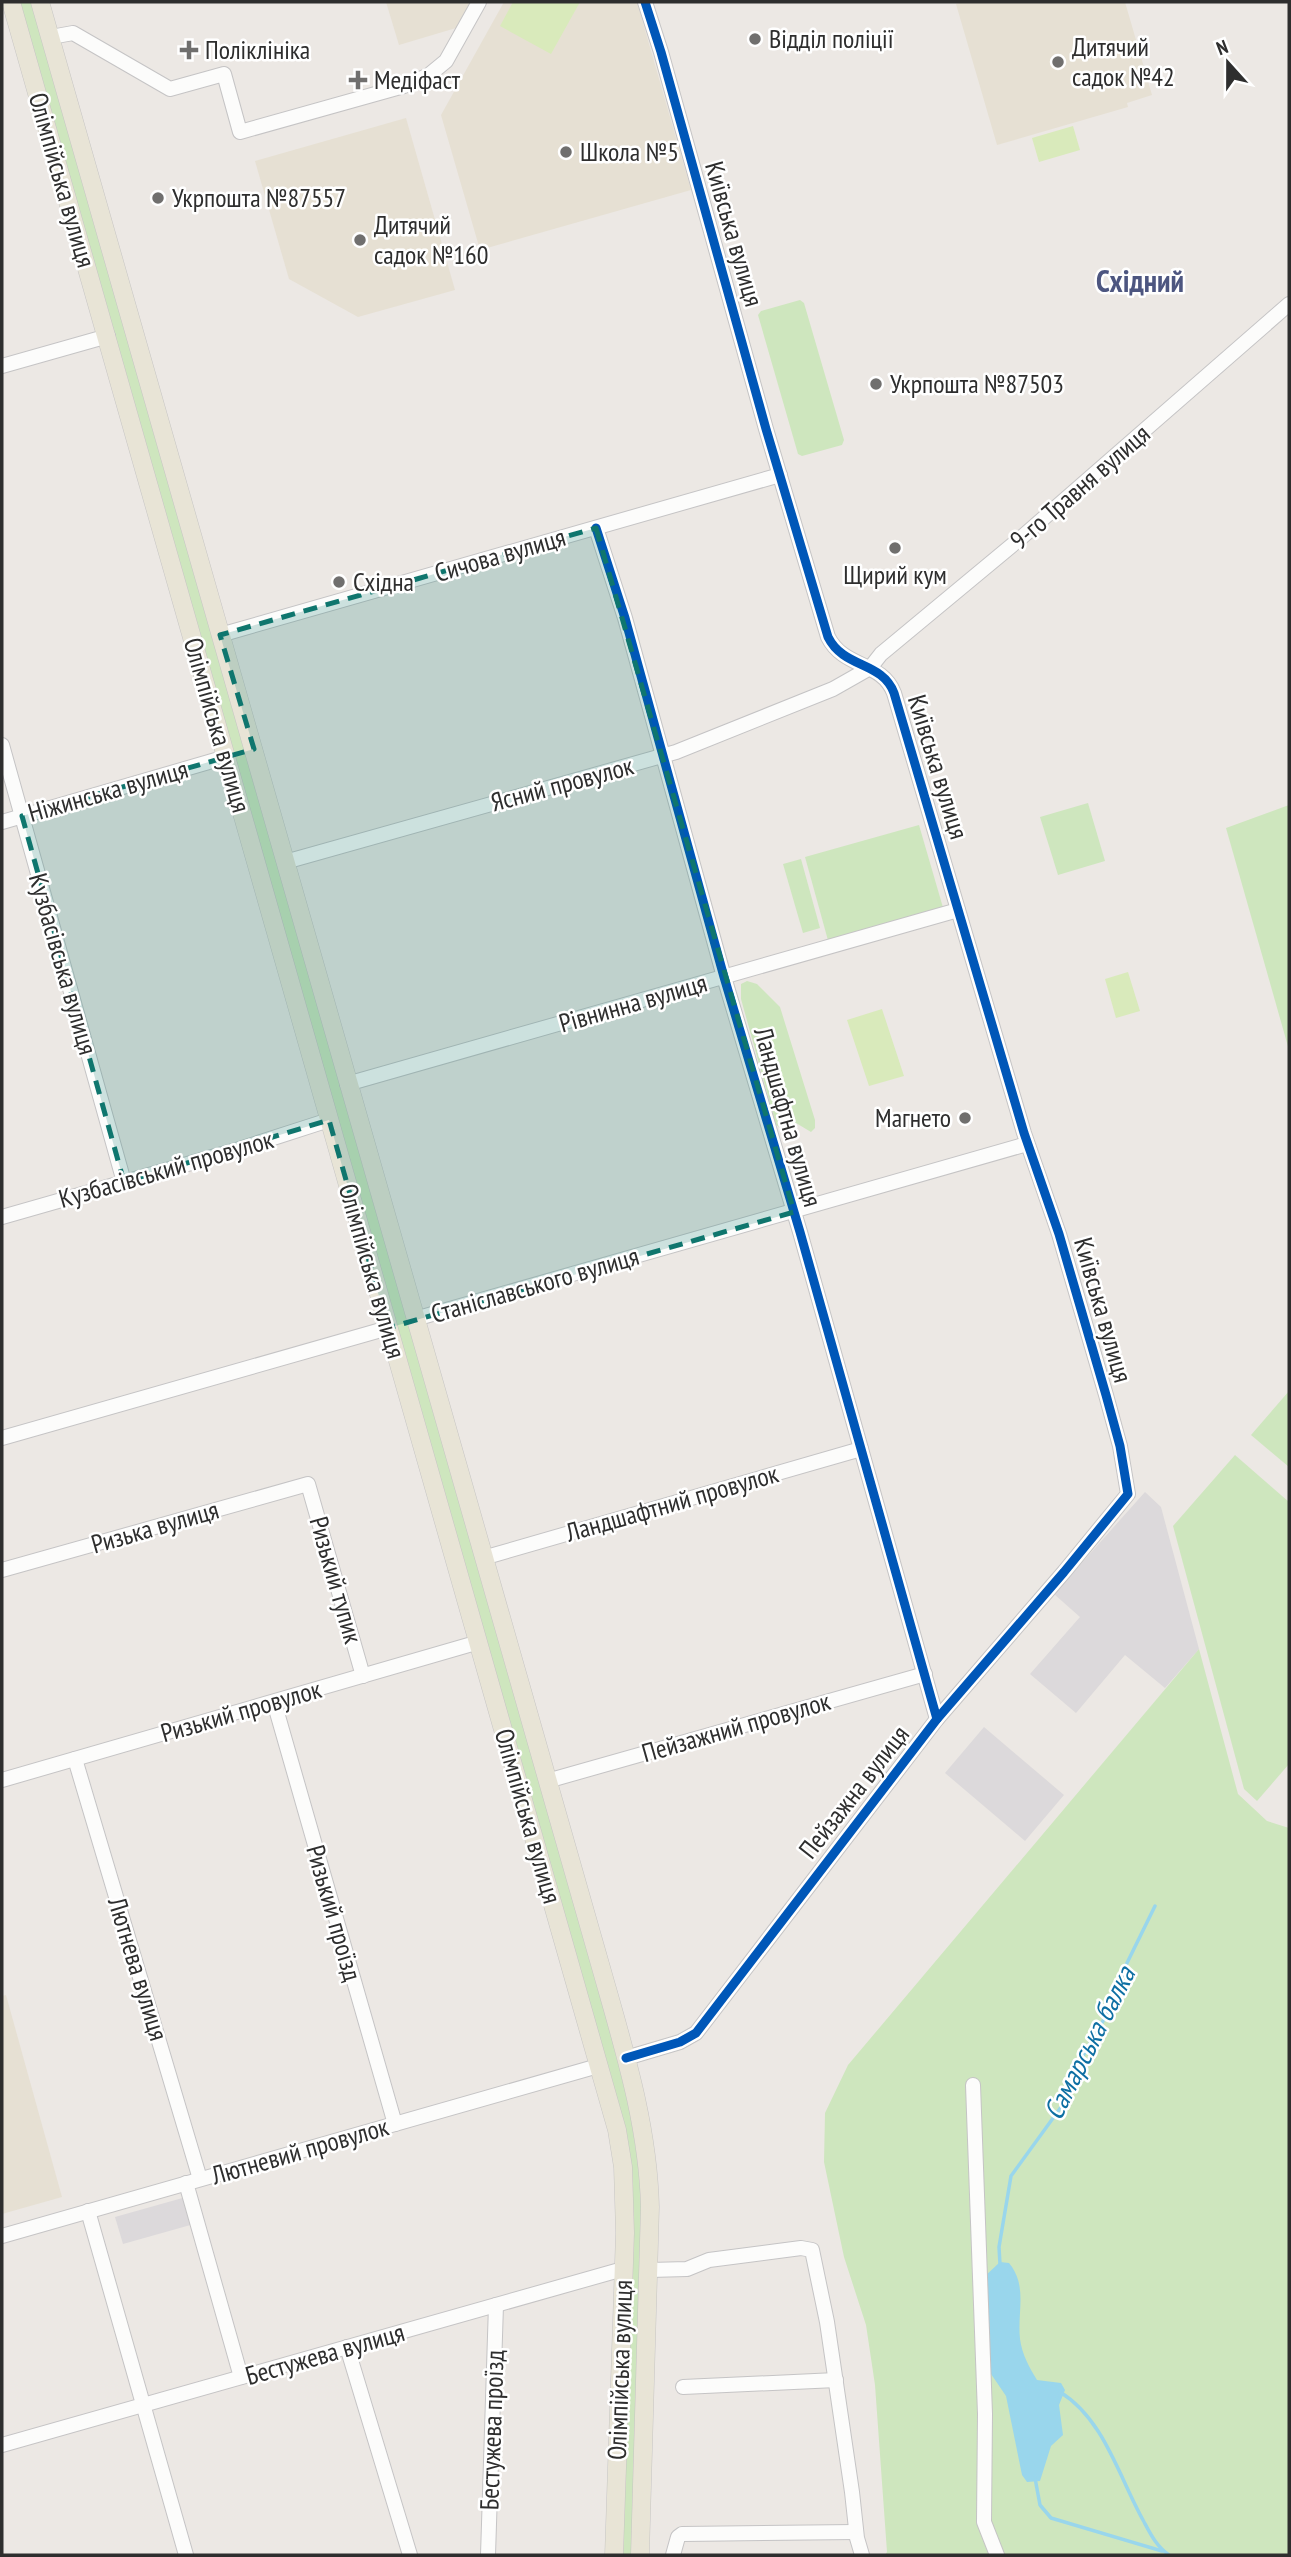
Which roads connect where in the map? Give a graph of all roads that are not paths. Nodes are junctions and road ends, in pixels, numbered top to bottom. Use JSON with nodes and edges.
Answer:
{"nodes":[{"id":1,"x":11,"y":2,"type":"edge"},
{"id":2,"x":40,"y":2,"type":"edge"},
{"id":3,"x":479,"y":2,"type":"edge"},
{"id":4,"x":645,"y":2,"type":"edge"},
{"id":5,"x":51,"y":37,"type":"junction"},
{"id":6,"x":1289,"y":304,"type":"edge"},
{"id":7,"x":108,"y":336,"type":"junction"},
{"id":8,"x":2,"y":366,"type":"edge"},
{"id":9,"x":780,"y":475,"type":"junction"},
{"id":10,"x":596,"y":528,"type":"junction"},
{"id":11,"x":220,"y":635,"type":"junction"},
{"id":12,"x":870,"y":668,"type":"junction"},
{"id":13,"x":2,"y":745,"type":"edge"},
{"id":14,"x":254,"y":749,"type":"junction"},
{"id":15,"x":663,"y":756,"type":"junction"},
{"id":16,"x":226,"y":757,"type":"junction"},
{"id":17,"x":22,"y":816,"type":"junction"},
{"id":18,"x":2,"y":822,"type":"edge"},
{"id":19,"x":285,"y":862,"type":"junction"},
{"id":20,"x":958,"y":910,"type":"junction"},
{"id":21,"x":724,"y":977,"type":"junction"},
{"id":22,"x":347,"y":1084,"type":"junction"},
{"id":23,"x":329,"y":1120,"type":"junction"},
{"id":24,"x":1027,"y":1144,"type":"junction"},
{"id":25,"x":124,"y":1182,"type":"junction"},
{"id":26,"x":794,"y":1212,"type":"junction"},
{"id":27,"x":2,"y":1217,"type":"edge"},
{"id":28,"x":415,"y":1319,"type":"junction"},
{"id":29,"x":388,"y":1328,"type":"junction"},
{"id":30,"x":2,"y":1438,"type":"edge"},
{"id":31,"x":861,"y":1449,"type":"junction"},
{"id":32,"x":308,"y":1484,"type":"joint"},
{"id":33,"x":1128,"y":1494,"type":"joint"},
{"id":34,"x":483,"y":1558,"type":"junction"},
{"id":35,"x":2,"y":1570,"type":"edge"},
{"id":36,"x":479,"y":1642,"type":"junction"},
{"id":37,"x":925,"y":1674,"type":"junction"},
{"id":38,"x":363,"y":1676,"type":"junction"},
{"id":39,"x":274,"y":1702,"type":"junction"},
{"id":40,"x":937,"y":1718,"type":"junction"},
{"id":41,"x":75,"y":1759,"type":"junction"},
{"id":42,"x":2,"y":1780,"type":"edge"},
{"id":43,"x":547,"y":1781,"type":"junction"},
{"id":44,"x":626,"y":2058,"type":"junction"},
{"id":45,"x":598,"y":2066,"type":"junction"},
{"id":46,"x":973,"y":2085,"type":"dead end"},
{"id":47,"x":395,"y":2124,"type":"junction"},
{"id":48,"x":194,"y":2181,"type":"junction"},
{"id":49,"x":88,"y":2211,"type":"junction"},
{"id":50,"x":2,"y":2235,"type":"edge"},
{"id":51,"x":623,"y":2269,"type":"junction"},
{"id":52,"x":650,"y":2270,"type":"junction"},
{"id":53,"x":496,"y":2305,"type":"junction"},
{"id":54,"x":347,"y":2347,"type":"junction"},
{"id":55,"x":241,"y":2377,"type":"junction"},
{"id":56,"x":836,"y":2379,"type":"junction"},
{"id":57,"x":683,"y":2387,"type":"dead end"},
{"id":58,"x":143,"y":2405,"type":"junction"},
{"id":59,"x":2,"y":2445,"type":"edge"},
{"id":60,"x":856,"y":2532,"type":"junction"},
{"id":61,"x":186,"y":2555,"type":"edge"},
{"id":62,"x":410,"y":2555,"type":"edge"},
{"id":63,"x":488,"y":2555,"type":"edge"},
{"id":64,"x":614,"y":2555,"type":"edge"},
{"id":65,"x":640,"y":2555,"type":"edge"},
{"id":66,"x":673,"y":2555,"type":"edge"},
{"id":67,"x":862,"y":2555,"type":"edge"},
{"id":68,"x":997,"y":2555,"type":"edge"}],
"edges":[{"from":1,"to":7,"type":"main road","name":"Олімпійська вулиця"},
{"from":2,"to":5,"type":"main road","name":"Олімпійська вулиця"},
{"from":3,"to":5,"type":"street"},
{"from":4,"to":9,"type":"street","name":"Київська вулиця"},
{"from":5,"to":11,"type":"main road","name":"Олімпійська вулиця"},
{"from":6,"to":12,"type":"street","name":"9-го Травня вулиця"},
{"from":7,"to":8,"type":"street"},
{"from":7,"to":16,"type":"main road","name":"Олімпійська вулиця"},
{"from":9,"to":10,"type":"street","name":"Сичова вулиця"},
{"from":9,"to":12,"type":"street","name":"Київська вулиця"},
{"from":10,"to":11,"type":"street","name":"Сичова вулиця"},
{"from":10,"to":15,"type":"street","name":"Ландшафтна вулиця"},
{"from":11,"to":14,"type":"main road","name":"Олімпійська вулиця"},
{"from":12,"to":15,"type":"street","name":"Ясний провулок"},
{"from":12,"to":20,"type":"street","name":"Київська вулиця"},
{"from":13,"to":17,"type":"street","name":"Кузбасівська вулиця"},
{"from":14,"to":16,"type":"main road","name":"Ніжинська вулиця"},
{"from":14,"to":19,"type":"main road","name":"Олімпійська вулиця"},
{"from":15,"to":19,"type":"street","name":"Ясний провулок"},
{"from":15,"to":21,"type":"street","name":"Ландшафтна вулиця"},
{"from":16,"to":17,"type":"street","name":"Ніжинська вулиця"},
{"from":16,"to":23,"type":"main road","name":"Олімпійська вулиця"},
{"from":17,"to":18,"type":"street","name":"Ніжинська вулиця"},
{"from":17,"to":25,"type":"street","name":"Кузбасівська вулиця"},
{"from":19,"to":22,"type":"main road","name":"Олімпійська вулиця"},
{"from":20,"to":21,"type":"street","name":"Рівнинна вулиця"},
{"from":20,"to":24,"type":"street","name":"Київська вулиця"},
{"from":21,"to":22,"type":"street","name":"Рівнинна вулиця"},
{"from":21,"to":26,"type":"street","name":"Ландшафтна вулиця"},
{"from":22,"to":28,"type":"main road","name":"Олімпійська вулиця"},
{"from":23,"to":25,"type":"street","name":"Кузбасівський провулок"},
{"from":23,"to":29,"type":"main road","name":"Олімпійська вулиця"},
{"from":24,"to":26,"type":"street","name":"Станіславського вулиця"},
{"from":24,"to":33,"type":"street","name":"Київська вулиця"},
{"from":25,"to":27,"type":"street","name":"Кузбасівський провулок"},
{"from":26,"to":28,"type":"street","name":"Станіславського вулиця"},
{"from":26,"to":31,"type":"street","name":"Ландшафтна вулиця"},
{"from":28,"to":29,"type":"main road","name":"Станіславського вулиця"},
{"from":28,"to":34,"type":"main road","name":"Олімпійська вулиця"},
{"from":29,"to":30,"type":"street","name":"Станіславського вулиця"},
{"from":29,"to":36,"type":"main road","name":"Олімпійська вулиця"},
{"from":31,"to":34,"type":"street","name":"Ландшафтний провулок"},
{"from":31,"to":37,"type":"street","name":"Ландшафтна вулиця"},
{"from":32,"to":35,"type":"street","name":"Ризька вулиця"},
{"from":32,"to":38,"type":"street","name":"Ризький тупик"},
{"from":33,"to":40,"type":"street","name":"Пейзажна вулиця"},
{"from":34,"to":43,"type":"main road","name":"Олімпійська вулиця"},
{"from":36,"to":38,"type":"street","name":"Ризький провулок"},
{"from":36,"to":45,"type":"main road","name":"Олімпійська вулиця"},
{"from":37,"to":40,"type":"street","name":"Ландшафтна вулиця"},
{"from":37,"to":43,"type":"street","name":"Пейзажний провулок"},
{"from":38,"to":39,"type":"street","name":"Ризький провулок"},
{"from":39,"to":41,"type":"street","name":"Ризький провулок"},
{"from":39,"to":47,"type":"street","name":"Ризький проїзд"},
{"from":40,"to":44,"type":"street","name":"Пейзажна вулиця"},
{"from":41,"to":42,"type":"street","name":"Ризький провулок"},
{"from":41,"to":48,"type":"street","name":"Лютнева вулиця"},
{"from":43,"to":44,"type":"main road","name":"Олімпійська вулиця"},
{"from":44,"to":45,"type":"main road"},
{"from":44,"to":52,"type":"main road","name":"Олімпійська вулиця"},
{"from":45,"to":47,"type":"street","name":"Лютневий провулок"},
{"from":45,"to":51,"type":"main road","name":"Олімпійська вулиця"},
{"from":46,"to":68,"type":"street"},
{"from":47,"to":48,"type":"street","name":"Лютневий провулок"},
{"from":48,"to":49,"type":"street","name":"Лютневий провулок"},
{"from":48,"to":55,"type":"street","name":"Лютнева вулиця"},
{"from":49,"to":50,"type":"street","name":"Лютневий провулок"},
{"from":49,"to":58,"type":"street"},
{"from":51,"to":52,"type":"main road","name":"Бестужева вулиця"},
{"from":51,"to":53,"type":"street","name":"Бестужева вулиця"},
{"from":51,"to":64,"type":"main road","name":"Олімпійська вулиця"},
{"from":52,"to":56,"type":"street"},
{"from":52,"to":65,"type":"main road","name":"Олімпійська вулиця"},
{"from":53,"to":54,"type":"street","name":"Бестужева вулиця"},
{"from":53,"to":63,"type":"street","name":"Бестужева проїзд"},
{"from":54,"to":55,"type":"street","name":"Бестужева вулиця"},
{"from":54,"to":62,"type":"street"},
{"from":55,"to":58,"type":"street","name":"Бестужева вулиця"},
{"from":56,"to":57,"type":"street"},
{"from":56,"to":60,"type":"street"},
{"from":58,"to":59,"type":"street","name":"Бестужева вулиця"},
{"from":58,"to":61,"type":"street"},
{"from":60,"to":66,"type":"street"},
{"from":60,"to":67,"type":"street"}]}
